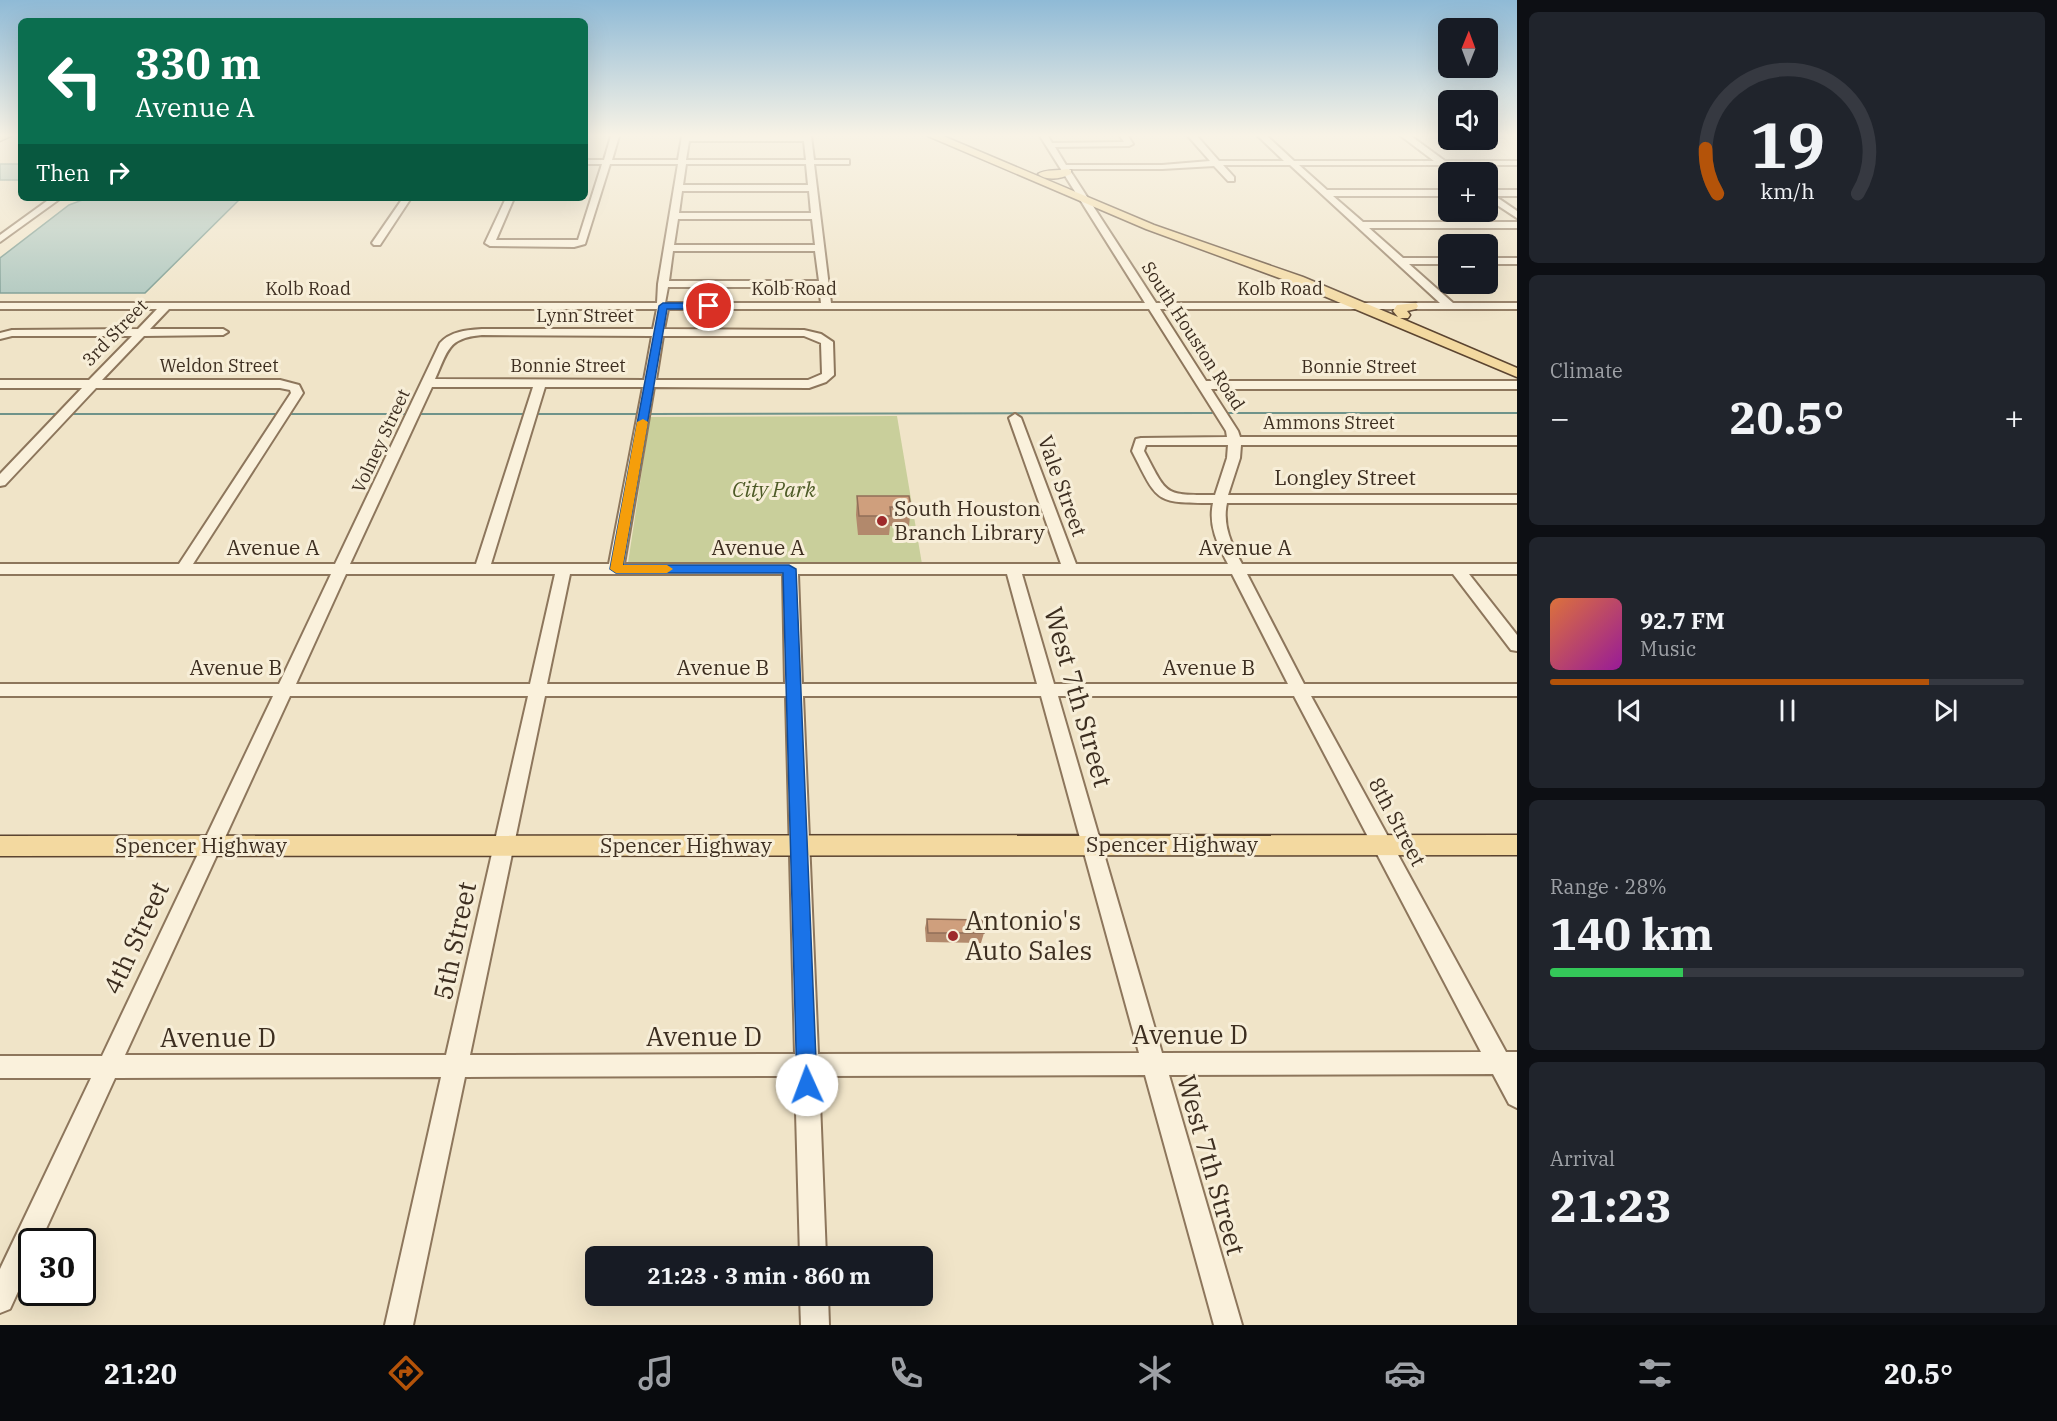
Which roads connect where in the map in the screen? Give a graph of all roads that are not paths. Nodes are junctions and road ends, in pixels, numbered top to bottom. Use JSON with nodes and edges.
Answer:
{"nodes":[{"id":1,"x":596,"y":198,"type":"edge"},
{"id":2,"x":677,"y":198,"type":"edge"},
{"id":3,"x":814,"y":198,"type":"edge"},
{"id":4,"x":1080,"y":198,"type":"edge"},
{"id":5,"x":1084,"y":198,"type":"edge"},
{"id":6,"x":1096,"y":198,"type":"edge"},
{"id":7,"x":1332,"y":198,"type":"edge"},
{"id":8,"x":53,"y":201,"type":"edge"},
{"id":9,"x":405,"y":201,"type":"edge"},
{"id":10,"x":509,"y":201,"type":"edge"},
{"id":11,"x":1086,"y":201,"type":"junction"},
{"id":12,"x":1498,"y":201,"type":"edge"},
{"id":13,"x":1120,"y":210,"type":"junction"},
{"id":14,"x":1095,"y":215,"type":"junction"},
{"id":15,"x":1517,"y":215,"type":"edge"},
{"id":16,"x":674,"y":216,"type":"junction"},
{"id":17,"x":817,"y":216,"type":"junction"},
{"id":18,"x":1362,"y":225,"type":"junction"},
{"id":19,"x":1517,"y":225,"type":"edge"},
{"id":20,"x":0,"y":239,"type":"edge"},
{"id":21,"x":377,"y":243,"type":"dead end"},
{"id":22,"x":669,"y":248,"type":"junction"},
{"id":23,"x":820,"y":248,"type":"junction"},
{"id":24,"x":1253,"y":260,"type":"junction"},
{"id":25,"x":1402,"y":261,"type":"junction"},
{"id":26,"x":1438,"y":261,"type":"edge"},
{"id":27,"x":1498,"y":261,"type":"edge"},
{"id":28,"x":1517,"y":261,"type":"edge"},
{"id":29,"x":663,"y":284,"type":"junction"},
{"id":30,"x":824,"y":284,"type":"junction"},
{"id":31,"x":1331,"y":301,"type":"junction"},
{"id":32,"x":826,"y":302,"type":"dead end"},
{"id":33,"x":662,"y":304,"type":"junction"},
{"id":34,"x":1364,"y":304,"type":"junction"},
{"id":35,"x":0,"y":306,"type":"edge"},
{"id":36,"x":166,"y":306,"type":"junction"},
{"id":37,"x":1150,"y":306,"type":"junction"},
{"id":38,"x":1450,"y":306,"type":"junction"},
{"id":39,"x":1517,"y":306,"type":"edge"},
{"id":40,"x":1407,"y":310,"type":"junction"},
{"id":41,"x":139,"y":332,"type":"junction"},
{"id":42,"x":223,"y":332,"type":"dead end"},
{"id":43,"x":659,"y":333,"type":"junction"},
{"id":44,"x":459,"y":334,"type":"joint"},
{"id":45,"x":0,"y":336,"type":"edge"},
{"id":46,"x":1517,"y":363,"type":"edge"},
{"id":47,"x":1517,"y":373,"type":"edge"},
{"id":48,"x":817,"y":382,"type":"joint"},
{"id":49,"x":427,"y":383,"type":"junction"},
{"id":50,"x":0,"y":384,"type":"edge"},
{"id":51,"x":90,"y":384,"type":"junction"},
{"id":52,"x":540,"y":384,"type":"junction"},
{"id":53,"x":649,"y":384,"type":"junction"},
{"id":54,"x":1202,"y":385,"type":"junction"},
{"id":55,"x":1517,"y":385,"type":"edge"},
{"id":56,"x":1015,"y":418,"type":"dead end"},
{"id":57,"x":1235,"y":441,"type":"junction"},
{"id":58,"x":1517,"y":441,"type":"edge"},
{"id":59,"x":0,"y":482,"type":"edge"},
{"id":60,"x":1174,"y":499,"type":"joint"},
{"id":61,"x":1517,"y":499,"type":"edge"},
{"id":62,"x":1220,"y":500,"type":"junction"},
{"id":63,"x":0,"y":569,"type":"edge"},
{"id":64,"x":183,"y":569,"type":"junction"},
{"id":65,"x":341,"y":569,"type":"junction"},
{"id":66,"x":482,"y":569,"type":"junction"},
{"id":67,"x":564,"y":569,"type":"junction"},
{"id":68,"x":616,"y":569,"type":"junction"},
{"id":69,"x":789,"y":569,"type":"junction"},
{"id":70,"x":1013,"y":569,"type":"junction"},
{"id":71,"x":1070,"y":569,"type":"junction"},
{"id":72,"x":1237,"y":569,"type":"junction"},
{"id":73,"x":1457,"y":569,"type":"junction"},
{"id":74,"x":1517,"y":569,"type":"edge"},
{"id":75,"x":1517,"y":646,"type":"edge"},
{"id":76,"x":0,"y":690,"type":"edge"},
{"id":77,"x":285,"y":690,"type":"junction"},
{"id":78,"x":538,"y":690,"type":"junction"},
{"id":79,"x":794,"y":690,"type":"junction"},
{"id":80,"x":1047,"y":690,"type":"junction"},
{"id":81,"x":1299,"y":690,"type":"junction"},
{"id":82,"x":1517,"y":690,"type":"edge"},
{"id":83,"x":1092,"y":845,"type":"junction"},
{"id":84,"x":1382,"y":845,"type":"junction"},
{"id":85,"x":1517,"y":845,"type":"edge"},
{"id":86,"x":0,"y":846,"type":"edge"},
{"id":87,"x":211,"y":846,"type":"junction"},
{"id":88,"x":504,"y":846,"type":"junction"},
{"id":89,"x":799,"y":846,"type":"junction"},
{"id":90,"x":1508,"y":1063,"type":"edge"},
{"id":91,"x":1154,"y":1064,"type":"junction"},
{"id":92,"x":806,"y":1065,"type":"junction"},
{"id":93,"x":455,"y":1066,"type":"junction"},
{"id":94,"x":0,"y":1067,"type":"edge"},
{"id":95,"x":108,"y":1067,"type":"junction"},
{"id":96,"x":1517,"y":1096,"type":"edge"},
{"id":97,"x":813,"y":1246,"type":"edge"},
{"id":98,"x":0,"y":1299,"type":"edge"},
{"id":99,"x":814,"y":1306,"type":"edge"},
{"id":100,"x":399,"y":1325,"type":"edge"},
{"id":101,"x":815,"y":1325,"type":"edge"},
{"id":102,"x":1228,"y":1325,"type":"edge"}],
"edges":[{"from":1,"to":10,"type":"street"},
{"from":2,"to":16,"type":"street"},
{"from":3,"to":17,"type":"street"},
{"from":4,"to":11,"type":"main road"},
{"from":5,"to":11,"type":"street","name":"South Houston Road"},
{"from":6,"to":13,"type":"main road"},
{"from":7,"to":18,"type":"street"},
{"from":8,"to":20,"type":"street"},
{"from":9,"to":21,"type":"street"},
{"from":11,"to":13,"type":"main road"},
{"from":11,"to":14,"type":"street","name":"South Houston Road"},
{"from":12,"to":15,"type":"street"},
{"from":13,"to":14,"type":"main road"},
{"from":13,"to":24,"type":"main road"},
{"from":14,"to":37,"type":"street","name":"South Houston Road"},
{"from":16,"to":17,"type":"street"},
{"from":16,"to":22,"type":"street"},
{"from":17,"to":23,"type":"street"},
{"from":18,"to":19,"type":"street"},
{"from":18,"to":25,"type":"street"},
{"from":22,"to":23,"type":"street"},
{"from":22,"to":29,"type":"street"},
{"from":23,"to":30,"type":"street"},
{"from":24,"to":31,"type":"main road"},
{"from":24,"to":34,"type":"main road"},
{"from":25,"to":26,"type":"street"},
{"from":25,"to":38,"type":"street"},
{"from":27,"to":28,"type":"street"},
{"from":29,"to":30,"type":"street"},
{"from":29,"to":33,"type":"street"},
{"from":30,"to":32,"type":"street"},
{"from":31,"to":34,"type":"main road"},
{"from":31,"to":37,"type":"street","name":"Kolb Road"},
{"from":33,"to":36,"type":"street","name":"Kolb Road"},
{"from":33,"to":37,"type":"street","name":"Kolb Road"},
{"from":33,"to":43,"type":"street"},
{"from":34,"to":40,"type":"main road"},
{"from":34,"to":47,"type":"main road"},
{"from":35,"to":36,"type":"street","name":"Kolb Road"},
{"from":36,"to":41,"type":"street","name":"3rd Street"},
{"from":37,"to":54,"type":"street","name":"South Houston Road"},
{"from":38,"to":39,"type":"street"},
{"from":38,"to":40,"type":"street"},
{"from":40,"to":46,"type":"main road"},
{"from":41,"to":42,"type":"street","name":"Weldon Street"},
{"from":41,"to":45,"type":"street","name":"Weldon Street"},
{"from":41,"to":51,"type":"street","name":"3rd Street"},
{"from":43,"to":44,"type":"street","name":"Lynn Street"},
{"from":43,"to":48,"type":"street","name":"Lynn Street"},
{"from":43,"to":53,"type":"street"},
{"from":44,"to":49,"type":"street","name":"Volney Street"},
{"from":48,"to":53,"type":"street","name":"Bonnie Street"},
{"from":49,"to":52,"type":"street","name":"Bonnie Street"},
{"from":49,"to":65,"type":"street","name":"Volney Street"},
{"from":50,"to":51,"type":"street","name":"Weldon Street"},
{"from":51,"to":59,"type":"street","name":"3rd Street"},
{"from":51,"to":64,"type":"street","name":"Weldon Street"},
{"from":52,"to":53,"type":"street","name":"Bonnie Street"},
{"from":52,"to":66,"type":"street"},
{"from":53,"to":68,"type":"street"},
{"from":54,"to":55,"type":"street","name":"Bonnie Street"},
{"from":54,"to":57,"type":"street","name":"South Houston Road"},
{"from":56,"to":71,"type":"street","name":"Vale Street"},
{"from":57,"to":58,"type":"street","name":"Ammons Street"},
{"from":57,"to":60,"type":"street","name":"Ammons Street"},
{"from":57,"to":62,"type":"street","name":"South Houston Road"},
{"from":60,"to":62,"type":"street","name":"Longley Street"},
{"from":61,"to":62,"type":"street","name":"Longley Street"},
{"from":62,"to":72,"type":"street","name":"South Houston Road"},
{"from":63,"to":64,"type":"street","name":"Avenue A"},
{"from":64,"to":65,"type":"street","name":"Avenue A"},
{"from":65,"to":66,"type":"street","name":"Avenue A"},
{"from":65,"to":77,"type":"street","name":"4th Street"},
{"from":66,"to":67,"type":"street","name":"Avenue A"},
{"from":67,"to":68,"type":"street","name":"Avenue A"},
{"from":67,"to":78,"type":"street","name":"5th Street"},
{"from":68,"to":69,"type":"street","name":"Avenue A"},
{"from":69,"to":70,"type":"street","name":"Avenue A"},
{"from":69,"to":79,"type":"street"},
{"from":70,"to":71,"type":"street","name":"Avenue A"},
{"from":70,"to":80,"type":"street","name":"West 7th Street"},
{"from":71,"to":72,"type":"street","name":"Avenue A"},
{"from":72,"to":73,"type":"street","name":"Avenue A"},
{"from":72,"to":81,"type":"street","name":"8th Street"},
{"from":73,"to":74,"type":"street","name":"Avenue A"},
{"from":73,"to":75,"type":"street"},
{"from":76,"to":77,"type":"street","name":"Avenue B"},
{"from":77,"to":78,"type":"street","name":"Avenue B"},
{"from":77,"to":87,"type":"street","name":"4th Street"},
{"from":78,"to":79,"type":"street","name":"Avenue B"},
{"from":78,"to":88,"type":"street","name":"5th Street"},
{"from":79,"to":80,"type":"street","name":"Avenue B"},
{"from":79,"to":89,"type":"street"},
{"from":80,"to":81,"type":"street","name":"Avenue B"},
{"from":80,"to":83,"type":"street","name":"West 7th Street"},
{"from":81,"to":82,"type":"street","name":"Avenue B"},
{"from":81,"to":84,"type":"street","name":"8th Street"},
{"from":83,"to":84,"type":"main road","name":"Spencer Highway"},
{"from":83,"to":89,"type":"main road","name":"Spencer Highway"},
{"from":83,"to":91,"type":"street","name":"West 7th Street"},
{"from":84,"to":85,"type":"main road","name":"Spencer Highway"},
{"from":84,"to":90,"type":"street","name":"8th Street"},
{"from":86,"to":87,"type":"main road","name":"Spencer Highway"},
{"from":87,"to":88,"type":"main road","name":"Spencer Highway"},
{"from":87,"to":95,"type":"street","name":"4th Street"},
{"from":88,"to":89,"type":"main road","name":"Spencer Highway"},
{"from":88,"to":93,"type":"street","name":"5th Street"},
{"from":89,"to":92,"type":"street"},
{"from":90,"to":91,"type":"street","name":"Avenue D"},
{"from":90,"to":96,"type":"street","name":"8th Street"},
{"from":91,"to":92,"type":"street","name":"Avenue D"},
{"from":91,"to":102,"type":"street","name":"West 7th Street"},
{"from":92,"to":93,"type":"street","name":"Avenue D"},
{"from":92,"to":97,"type":"street"},
{"from":93,"to":95,"type":"street","name":"Avenue D"},
{"from":93,"to":100,"type":"street","name":"5th Street"},
{"from":94,"to":95,"type":"street","name":"Avenue D"},
{"from":95,"to":98,"type":"street","name":"4th Street"},
{"from":99,"to":101,"type":"street"}]}
